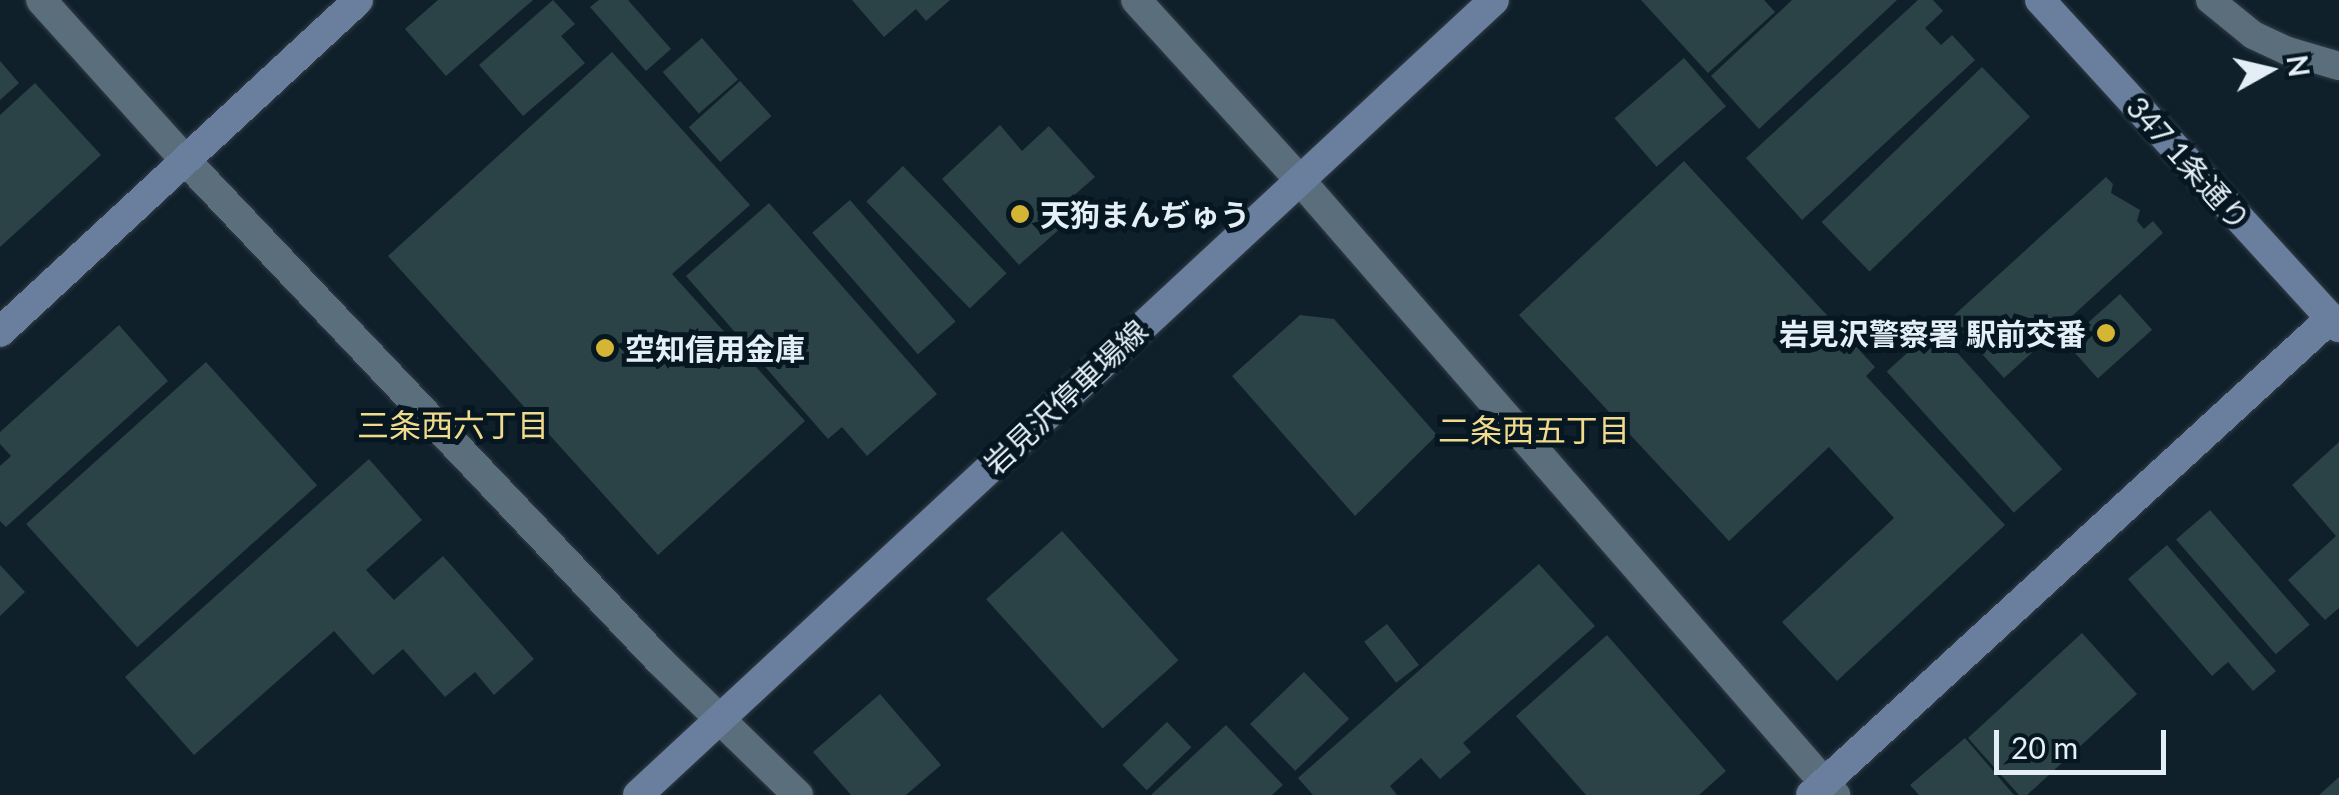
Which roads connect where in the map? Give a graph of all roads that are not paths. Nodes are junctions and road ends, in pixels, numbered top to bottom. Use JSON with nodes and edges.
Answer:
{"nodes":[{"id":1,"x":41,"y":0,"type":"edge"},
{"id":2,"x":358,"y":0,"type":"edge"},
{"id":3,"x":1136,"y":0,"type":"edge"},
{"id":4,"x":1494,"y":0,"type":"edge"},
{"id":5,"x":2040,"y":0,"type":"edge"},
{"id":6,"x":2210,"y":0,"type":"edge"},
{"id":7,"x":2339,"y":66,"type":"edge"},
{"id":8,"x":186,"y":161,"type":"junction"},
{"id":9,"x":1299,"y":179,"type":"junction"},
{"id":10,"x":2337,"y":316,"type":"edge"},
{"id":11,"x":0,"y":332,"type":"edge"},
{"id":12,"x":718,"y":722,"type":"junction"},
{"id":13,"x":1823,"y":791,"type":"edge"},
{"id":14,"x":638,"y":795,"type":"edge"},
{"id":15,"x":798,"y":795,"type":"edge"}],
"edges":[{"from":1,"to":8,"type":"street"},
{"from":2,"to":8,"type":"street"},
{"from":3,"to":9,"type":"street"},
{"from":4,"to":9,"type":"street","name":"岩見沢停車場線"},
{"from":5,"to":10,"type":"street","name":"347 1条通り"},
{"from":6,"to":7,"type":"lane"},
{"from":8,"to":11,"type":"street"},
{"from":8,"to":12,"type":"street"},
{"from":9,"to":12,"type":"street","name":"岩見沢停車場線"},
{"from":9,"to":13,"type":"street"},
{"from":10,"to":13,"type":"street"},
{"from":12,"to":14,"type":"street","name":"岩見沢停車場線"},
{"from":12,"to":15,"type":"street"}]}
